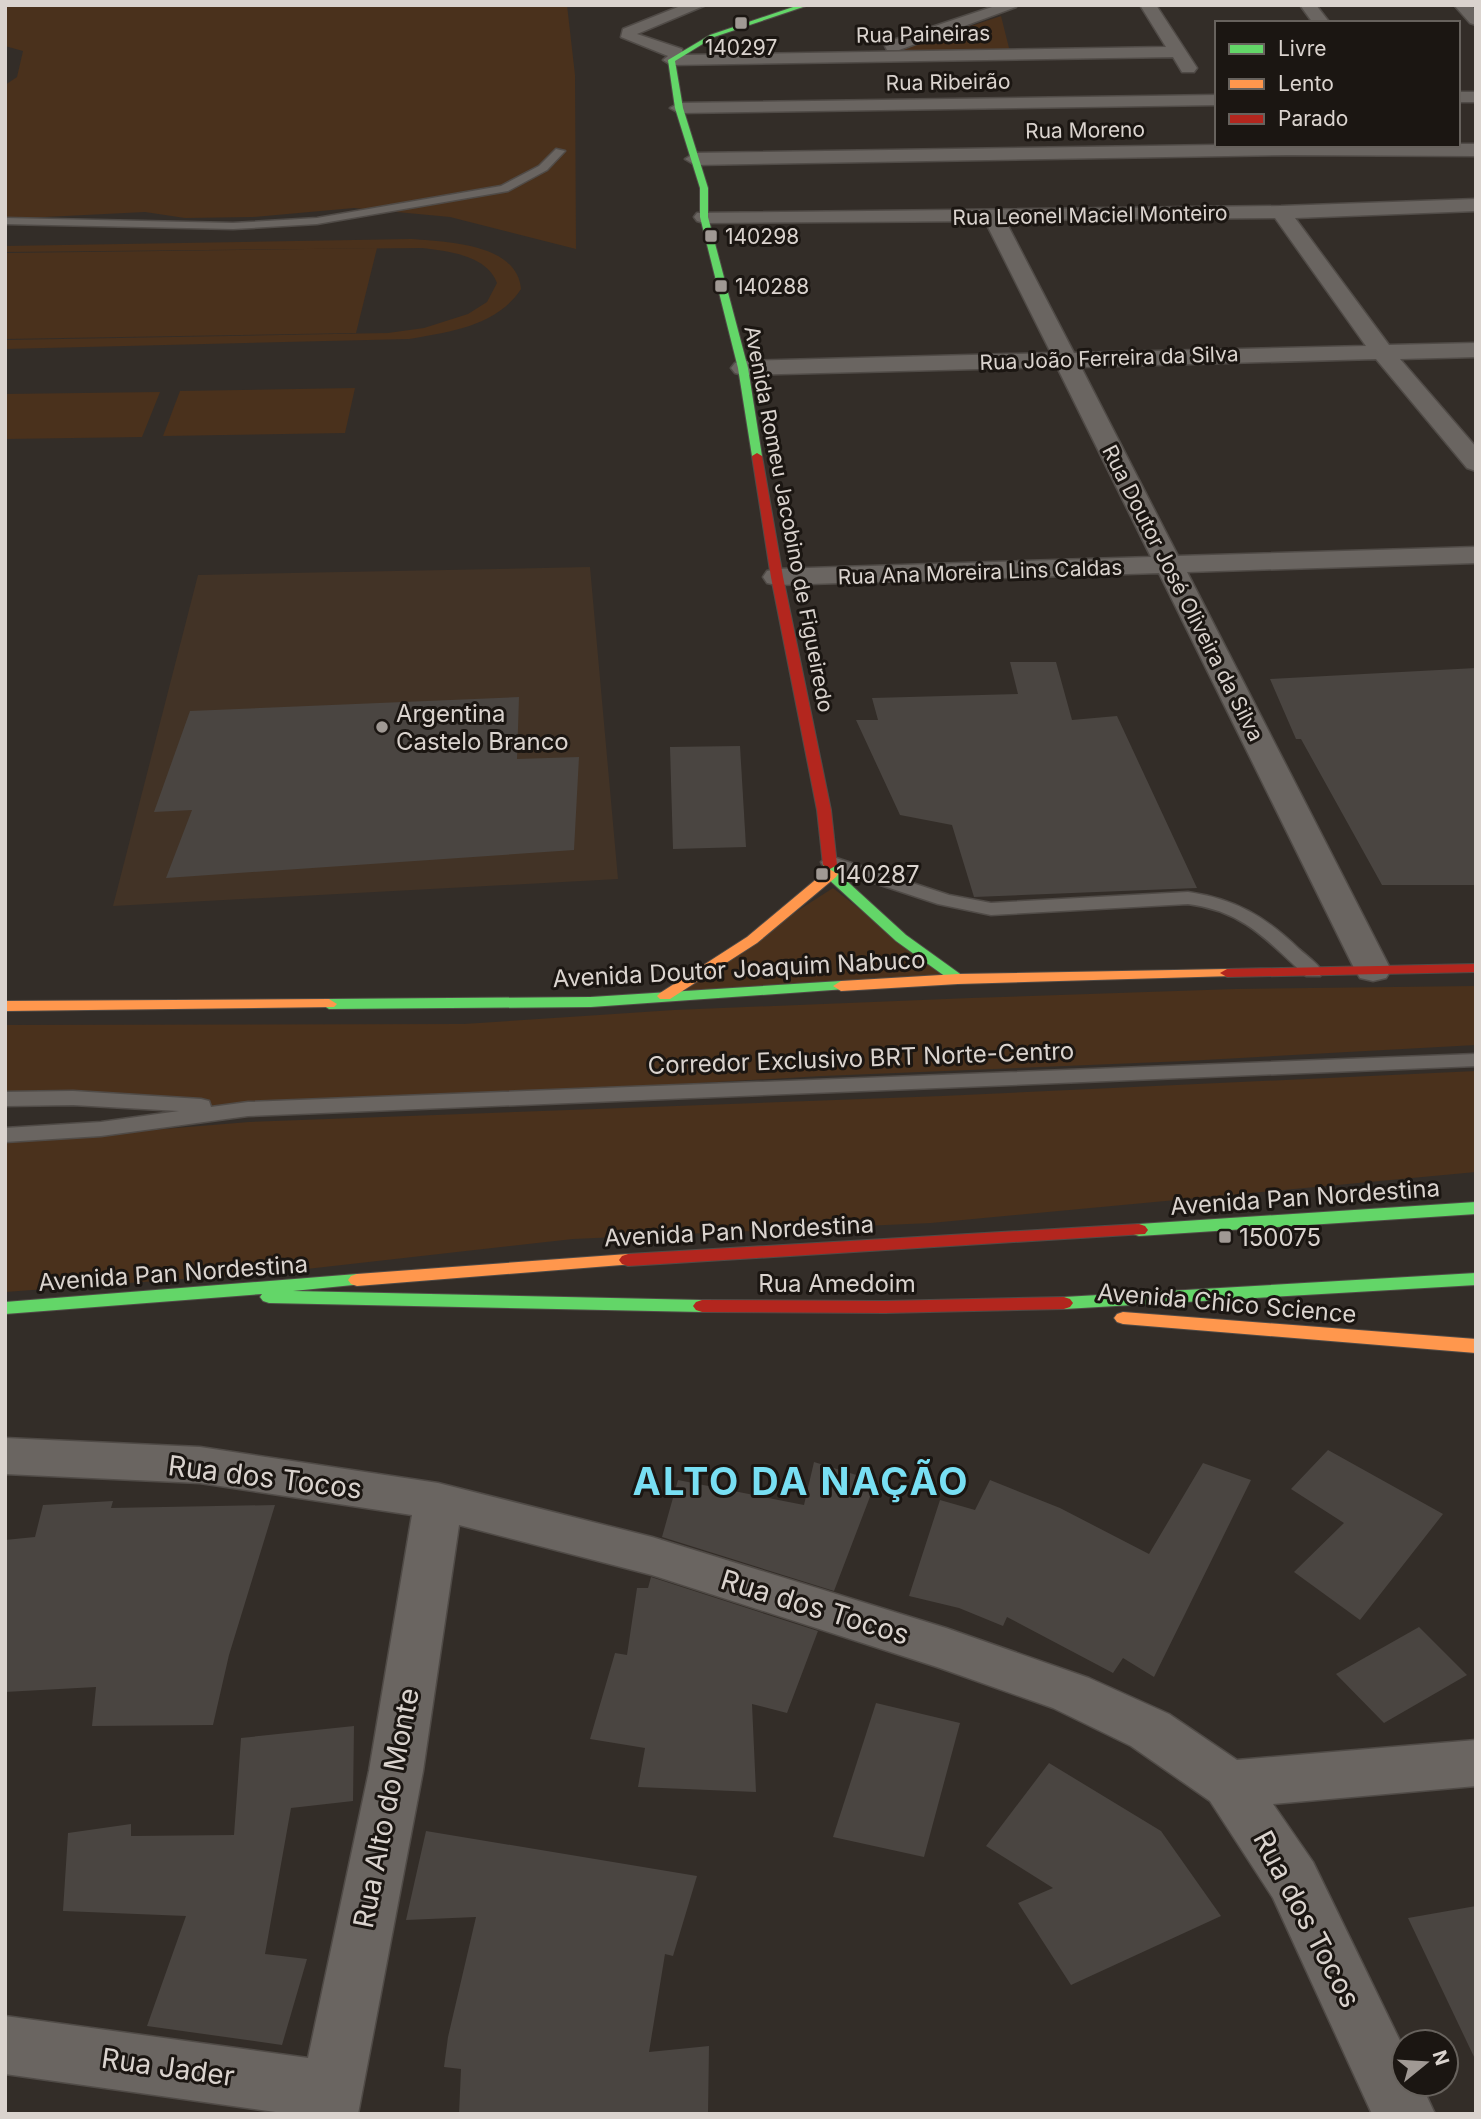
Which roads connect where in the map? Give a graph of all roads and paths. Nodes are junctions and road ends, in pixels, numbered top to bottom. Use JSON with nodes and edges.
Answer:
{"nodes":[{"id":1,"x":698,"y":5,"type":"edge"},
{"id":2,"x":806,"y":5,"type":"edge"},
{"id":3,"x":1147,"y":5,"type":"edge"},
{"id":4,"x":1308,"y":5,"type":"edge"},
{"id":5,"x":1462,"y":5,"type":"edge"},
{"id":6,"x":1009,"y":11,"type":"edge"},
{"id":7,"x":1476,"y":20,"type":"edge"},
{"id":8,"x":1320,"y":21,"type":"edge"},
{"id":9,"x":1177,"y":52,"type":"junction"},
{"id":10,"x":673,"y":57,"type":"junction"},
{"id":11,"x":861,"y":57,"type":"junction"},
{"id":12,"x":1215,"y":102,"type":"edge"},
{"id":13,"x":679,"y":108,"type":"junction"},
{"id":14,"x":1249,"y":148,"type":"edge"},
{"id":15,"x":1476,"y":150,"type":"edge"},
{"id":16,"x":560,"y":151,"type":"dead end"},
{"id":17,"x":695,"y":159,"type":"junction"},
{"id":18,"x":1476,"y":205,"type":"edge"},
{"id":19,"x":1281,"y":212,"type":"junction"},
{"id":20,"x":993,"y":216,"type":"junction"},
{"id":21,"x":704,"y":217,"type":"junction"},
{"id":22,"x":5,"y":221,"type":"edge"},
{"id":23,"x":1476,"y":350,"type":"edge"},
{"id":24,"x":1381,"y":351,"type":"junction"},
{"id":25,"x":1067,"y":360,"type":"junction"},
{"id":26,"x":743,"y":368,"type":"junction"},
{"id":27,"x":1476,"y":463,"type":"edge"},
{"id":28,"x":1476,"y":555,"type":"edge"},
{"id":29,"x":1167,"y":565,"type":"junction"},
{"id":30,"x":777,"y":577,"type":"junction"},
{"id":31,"x":830,"y":868,"type":"junction"},
{"id":32,"x":1474,"y":969,"type":"edge"},
{"id":33,"x":1373,"y":970,"type":"junction"},
{"id":34,"x":1313,"y":972,"type":"junction"},
{"id":35,"x":958,"y":979,"type":"junction"},
{"id":36,"x":664,"y":996,"type":"junction"},
{"id":37,"x":5,"y":1006,"type":"edge"},
{"id":38,"x":1476,"y":1060,"type":"edge"},
{"id":39,"x":5,"y":1099,"type":"edge"},
{"id":40,"x":248,"y":1109,"type":"junction"},
{"id":41,"x":5,"y":1135,"type":"edge"},
{"id":42,"x":1476,"y":1208,"type":"edge"},
{"id":43,"x":1476,"y":1279,"type":"edge"},
{"id":44,"x":197,"y":1295,"type":"junction"},
{"id":45,"x":974,"y":1306,"type":"junction"},
{"id":46,"x":5,"y":1308,"type":"edge"},
{"id":47,"x":1476,"y":1346,"type":"edge"},
{"id":48,"x":5,"y":1455,"type":"edge"},
{"id":49,"x":438,"y":1501,"type":"junction"},
{"id":50,"x":1476,"y":1763,"type":"edge"},
{"id":51,"x":1230,"y":1784,"type":"junction"},
{"id":52,"x":5,"y":2045,"type":"edge"},
{"id":53,"x":329,"y":2102,"type":"edge"},
{"id":54,"x":1404,"y":2114,"type":"edge"}],
"edges":[{"from":1,"to":10,"type":"street","name":"Rua Paineiras"},
{"from":2,"to":10,"type":"main road"},
{"from":3,"to":9,"type":"street"},
{"from":4,"to":8,"type":"street"},
{"from":5,"to":7,"type":"street"},
{"from":6,"to":11,"type":"street"},
{"from":9,"to":11,"type":"street","name":"Rua Paineiras"},
{"from":9,"to":12,"type":"street"},
{"from":10,"to":11,"type":"street","name":"Rua Paineiras"},
{"from":10,"to":13,"type":"main road","name":"Avenida Romeu Jacobino de Figueiredo"},
{"from":12,"to":13,"type":"street","name":"Rua Ribeirão"},
{"from":13,"to":17,"type":"main road","name":"Avenida Romeu Jacobino de Figueiredo"},
{"from":14,"to":15,"type":"street","name":"Rua Moreno"},
{"from":14,"to":17,"type":"street","name":"Rua Moreno"},
{"from":16,"to":22,"type":"lane"},
{"from":17,"to":21,"type":"main road","name":"Avenida Romeu Jacobino de Figueiredo"},
{"from":18,"to":19,"type":"street","name":"Rua Leonel Maciel Monteiro"},
{"from":19,"to":20,"type":"street","name":"Rua Leonel Maciel Monteiro"},
{"from":19,"to":24,"type":"street"},
{"from":20,"to":21,"type":"street","name":"Rua Leonel Maciel Monteiro"},
{"from":20,"to":25,"type":"street","name":"Rua Doutor José Oliveira da Silva"},
{"from":21,"to":26,"type":"main road","name":"Avenida Romeu Jacobino de Figueiredo"},
{"from":23,"to":24,"type":"street","name":"Rua João Ferreira da Silva"},
{"from":24,"to":25,"type":"street","name":"Rua João Ferreira da Silva"},
{"from":24,"to":27,"type":"street"},
{"from":25,"to":26,"type":"street","name":"Rua João Ferreira da Silva"},
{"from":25,"to":29,"type":"street","name":"Rua Doutor José Oliveira da Silva"},
{"from":26,"to":30,"type":"main road","name":"Avenida Romeu Jacobino de Figueiredo"},
{"from":28,"to":29,"type":"street","name":"Rua Ana Moreira Lins Caldas"},
{"from":29,"to":30,"type":"street","name":"Rua Ana Moreira Lins Caldas"},
{"from":29,"to":33,"type":"street","name":"Rua Doutor José Oliveira da Silva"},
{"from":30,"to":31,"type":"main road","name":"Avenida Romeu Jacobino de Figueiredo"},
{"from":31,"to":34,"type":"lane"},
{"from":31,"to":35,"type":"main road"},
{"from":31,"to":36,"type":"main road"},
{"from":32,"to":33,"type":"main road","name":"Avenida Doutor Joaquim Nabuco"},
{"from":33,"to":34,"type":"main road","name":"Avenida Doutor Joaquim Nabuco"},
{"from":34,"to":35,"type":"main road","name":"Avenida Doutor Joaquim Nabuco"},
{"from":35,"to":36,"type":"main road","name":"Avenida Doutor Joaquim Nabuco"},
{"from":36,"to":37,"type":"main road","name":"Avenida Doutor Joaquim Nabuco"},
{"from":38,"to":40,"type":"lane","name":"Corredor Exclusivo BRT Norte-Centro"},
{"from":39,"to":40,"type":"lane"},
{"from":40,"to":41,"type":"lane"},
{"from":42,"to":44,"type":"main road","name":"Avenida Pan Nordestina"},
{"from":43,"to":45,"type":"main road","name":"Rua Amedoim"},
{"from":44,"to":45,"type":"main road","name":"Rua Amedoim"},
{"from":44,"to":46,"type":"main road","name":"Avenida Pan Nordestina"},
{"from":45,"to":47,"type":"main road","name":"Avenida Chico Science"},
{"from":48,"to":49,"type":"street","name":"Rua dos Tocos"},
{"from":49,"to":51,"type":"street","name":"Rua dos Tocos"},
{"from":49,"to":53,"type":"street","name":"Rua Alto do Monte"},
{"from":50,"to":51,"type":"street"},
{"from":51,"to":54,"type":"street","name":"Rua dos Tocos"},
{"from":52,"to":53,"type":"street","name":"Rua Jader"}]}
